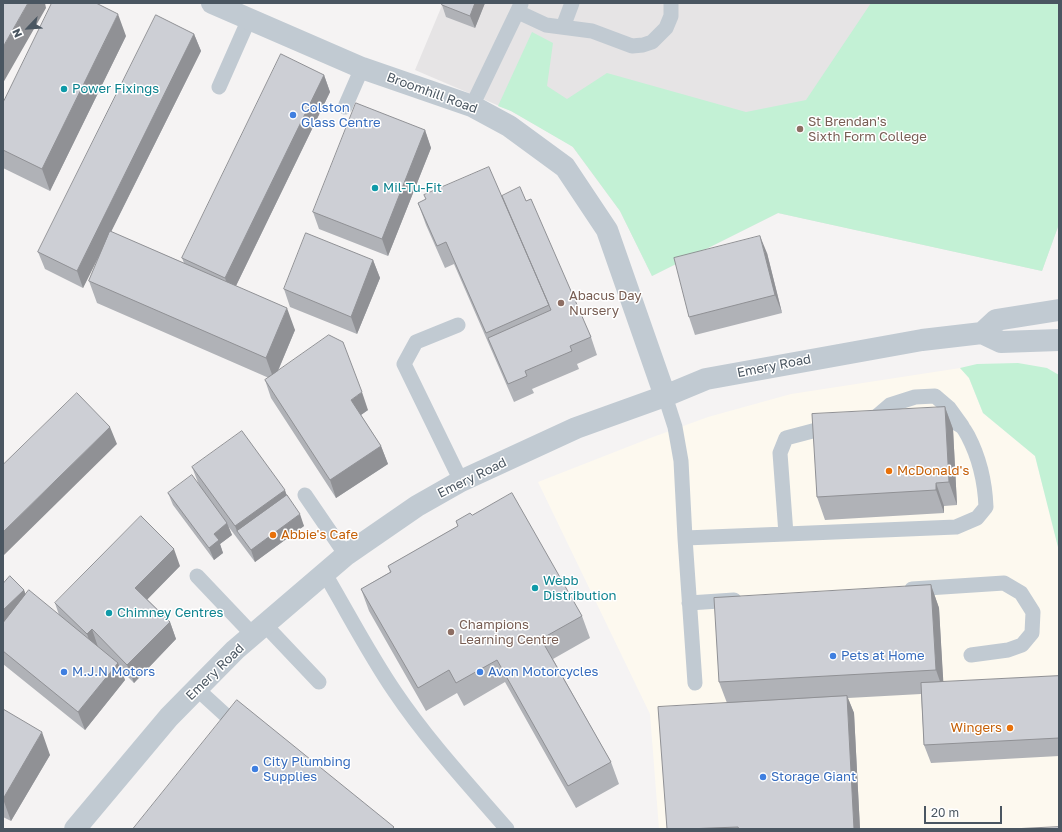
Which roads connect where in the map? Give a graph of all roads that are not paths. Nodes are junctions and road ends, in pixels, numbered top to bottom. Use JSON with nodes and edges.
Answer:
{"nodes":[{"id":1,"x":212,"y":3,"type":"edge"},
{"id":2,"x":572,"y":3,"type":"edge"},
{"id":3,"x":671,"y":3,"type":"edge"},
{"id":4,"x":520,"y":8,"type":"edge"},
{"id":5,"x":249,"y":19,"type":"junction"},
{"id":6,"x":563,"y":27,"type":"junction"},
{"id":7,"x":362,"y":68,"type":"junction"},
{"id":8,"x":219,"y":87,"type":"dead end"},
{"id":9,"x":472,"y":106,"type":"junction"},
{"id":10,"x":345,"y":107,"type":"dead end"},
{"id":11,"x":1059,"y":310,"type":"edge"},
{"id":12,"x":458,"y":325,"type":"dead end"},
{"id":13,"x":982,"y":333,"type":"junction"},
{"id":14,"x":1055,"y":343,"type":"edge"},
{"id":15,"x":665,"y":396,"type":"junction"},
{"id":16,"x":867,"y":425,"type":"junction"},
{"id":17,"x":963,"y":426,"type":"junction"},
{"id":18,"x":461,"y":481,"type":"junction"},
{"id":19,"x":305,"y":495,"type":"dead end"},
{"id":20,"x":786,"y":534,"type":"junction"},
{"id":21,"x":685,"y":538,"type":"junction"},
{"id":22,"x":346,"y":555,"type":"junction"},
{"id":23,"x":325,"y":574,"type":"junction"},
{"id":24,"x":197,"y":576,"type":"dead end"},
{"id":25,"x":902,"y":589,"type":"edge"},
{"id":26,"x":744,"y":599,"type":"edge"},
{"id":27,"x":689,"y":603,"type":"junction"},
{"id":28,"x":259,"y":630,"type":"junction"},
{"id":29,"x":971,"y":655,"type":"dead end"},
{"id":30,"x":319,"y":682,"type":"dead end"},
{"id":31,"x":695,"y":683,"type":"dead end"},
{"id":32,"x":197,"y":689,"type":"junction"},
{"id":33,"x":247,"y":720,"type":"edge"},
{"id":34,"x":232,"y":721,"type":"junction"},
{"id":35,"x":216,"y":739,"type":"edge"},
{"id":36,"x":75,"y":829,"type":"edge"},
{"id":37,"x":507,"y":829,"type":"edge"}],
"edges":[{"from":1,"to":5,"type":"street","name":"Broomhill Road"},
{"from":2,"to":6,"type":"lane"},
{"from":3,"to":6,"type":"lane"},
{"from":4,"to":6,"type":"lane"},
{"from":4,"to":9,"type":"lane"},
{"from":5,"to":7,"type":"street","name":"Broomhill Road"},
{"from":5,"to":8,"type":"lane"},
{"from":7,"to":9,"type":"street","name":"Broomhill Road"},
{"from":7,"to":10,"type":"lane"},
{"from":9,"to":15,"type":"street","name":"Broomhill Road"},
{"from":11,"to":13,"type":"street"},
{"from":12,"to":18,"type":"lane"},
{"from":13,"to":14,"type":"street"},
{"from":13,"to":15,"type":"street","name":"Emery Road"},
{"from":15,"to":18,"type":"street","name":"Emery Road"},
{"from":15,"to":21,"type":"lane"},
{"from":16,"to":17,"type":"lane"},
{"from":16,"to":17,"type":"lane"},
{"from":16,"to":20,"type":"lane"},
{"from":17,"to":20,"type":"lane"},
{"from":18,"to":22,"type":"street","name":"Emery Road"},
{"from":19,"to":22,"type":"lane"},
{"from":20,"to":21,"type":"lane"},
{"from":21,"to":27,"type":"lane"},
{"from":22,"to":23,"type":"street","name":"Emery Road"},
{"from":23,"to":28,"type":"street","name":"Emery Road"},
{"from":23,"to":37,"type":"lane"},
{"from":24,"to":28,"type":"lane"},
{"from":25,"to":29,"type":"lane"},
{"from":26,"to":27,"type":"lane"},
{"from":27,"to":31,"type":"lane"},
{"from":28,"to":30,"type":"lane"},
{"from":28,"to":32,"type":"street","name":"Emery Road"},
{"from":32,"to":34,"type":"lane"},
{"from":32,"to":36,"type":"street","name":"Emery Road"},
{"from":33,"to":34,"type":"lane"},
{"from":34,"to":35,"type":"lane"}]}
